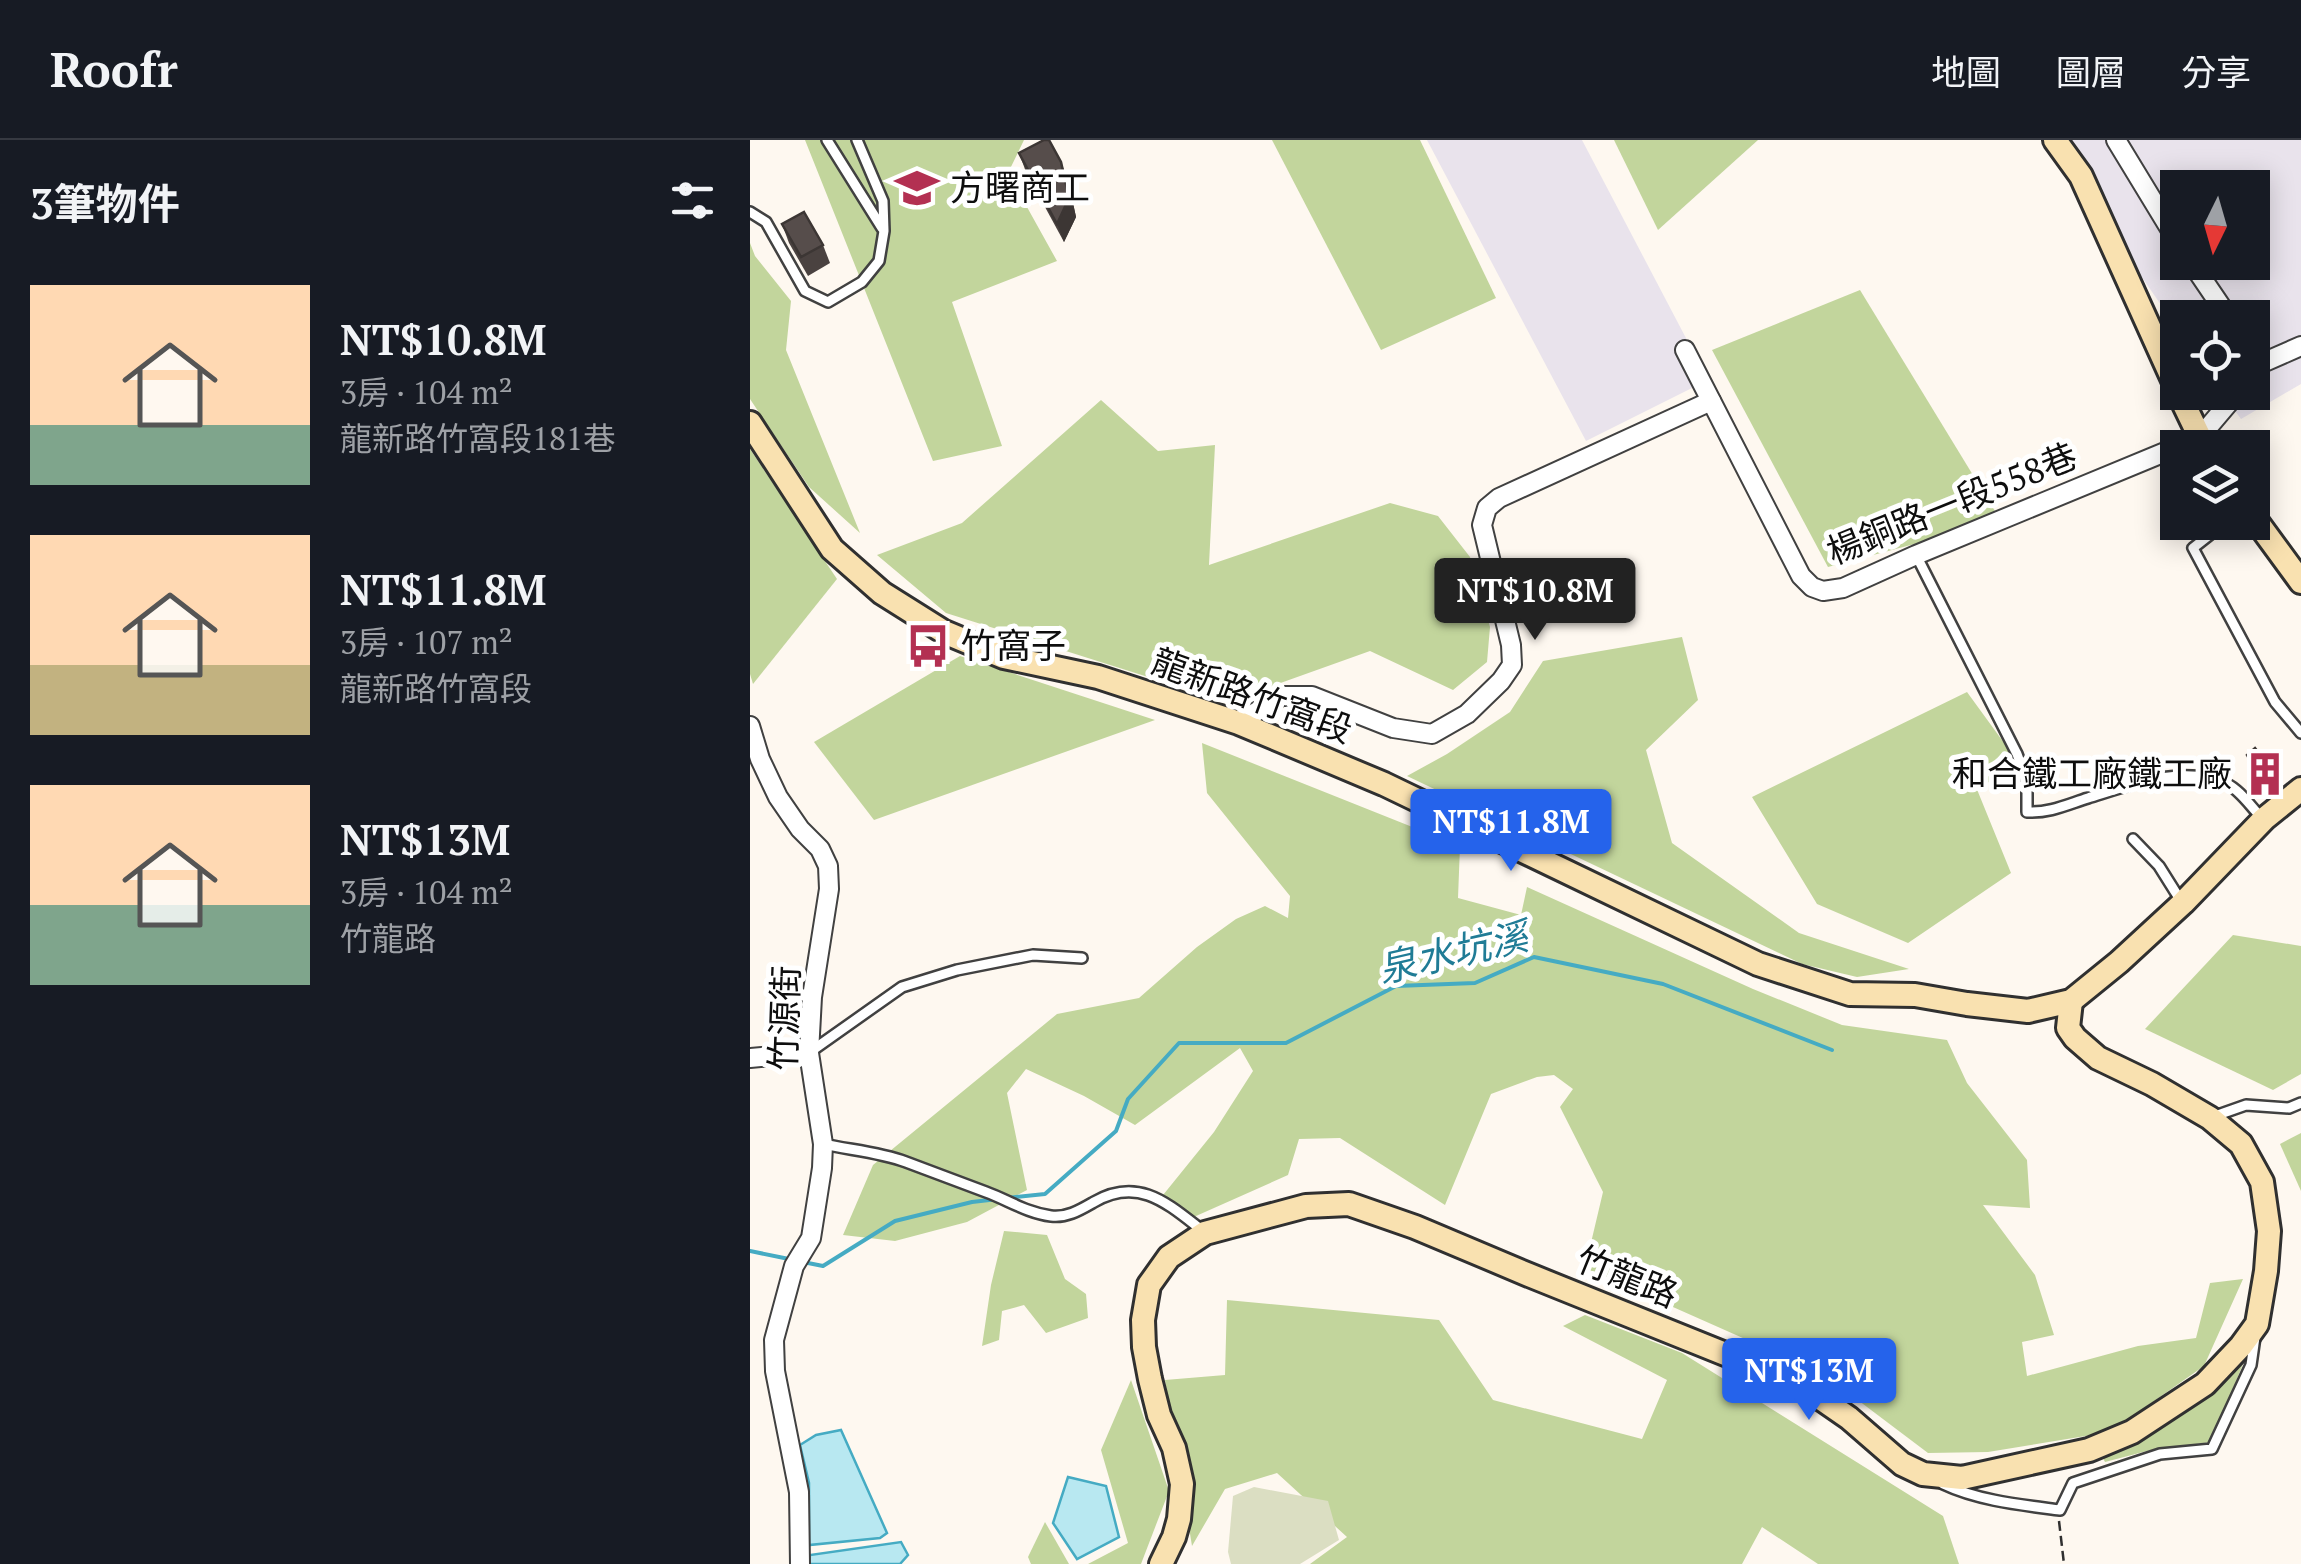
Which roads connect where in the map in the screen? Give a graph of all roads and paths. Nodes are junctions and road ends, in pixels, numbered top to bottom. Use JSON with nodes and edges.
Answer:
{"nodes":[{"id":1,"x":827,"y":140,"type":"edge"},
{"id":2,"x":857,"y":140,"type":"edge"},
{"id":3,"x":2055,"y":140,"type":"edge"},
{"id":4,"x":2116,"y":140,"type":"edge"},
{"id":5,"x":750,"y":212,"type":"edge"},
{"id":6,"x":2160,"y":212,"type":"edge"},
{"id":7,"x":884,"y":230,"type":"junction"},
{"id":8,"x":2301,"y":346,"type":"edge"},
{"id":9,"x":1685,"y":350,"type":"dead end"},
{"id":10,"x":2160,"y":352,"type":"edge"},
{"id":11,"x":2270,"y":358,"type":"edge"},
{"id":12,"x":1712,"y":401,"type":"junction"},
{"id":13,"x":750,"y":423,"type":"edge"},
{"id":14,"x":2160,"y":459,"type":"edge"},
{"id":15,"x":2203,"y":540,"type":"edge"},
{"id":16,"x":2270,"y":540,"type":"edge"},
{"id":17,"x":1916,"y":555,"type":"junction"},
{"id":18,"x":2301,"y":582,"type":"edge"},
{"id":19,"x":1239,"y":722,"type":"junction"},
{"id":20,"x":750,"y":726,"type":"edge"},
{"id":21,"x":2301,"y":733,"type":"edge"},
{"id":22,"x":2301,"y":789,"type":"edge"},
{"id":23,"x":2264,"y":819,"type":"junction"},
{"id":24,"x":2133,"y":839,"type":"dead end"},
{"id":25,"x":2182,"y":903,"type":"junction"},
{"id":26,"x":1082,"y":958,"type":"dead end"},
{"id":27,"x":2071,"y":1001,"type":"junction"},
{"id":28,"x":809,"y":1053,"type":"junction"},
{"id":29,"x":750,"y":1058,"type":"edge"},
{"id":30,"x":2301,"y":1103,"type":"edge"},
{"id":31,"x":2210,"y":1118,"type":"junction"},
{"id":32,"x":824,"y":1144,"type":"junction"},
{"id":33,"x":1205,"y":1233,"type":"junction"},
{"id":34,"x":2256,"y":1324,"type":"junction"},
{"id":35,"x":1923,"y":1474,"type":"junction"},
{"id":36,"x":2060,"y":1510,"type":"junction"},
{"id":37,"x":800,"y":1564,"type":"edge"},
{"id":38,"x":1161,"y":1564,"type":"edge"},
{"id":39,"x":2064,"y":1564,"type":"edge"}],
"edges":[{"from":1,"to":7,"type":"lane"},
{"from":2,"to":7,"type":"lane"},
{"from":3,"to":10,"type":"street"},
{"from":4,"to":6,"type":"street"},
{"from":5,"to":7,"type":"lane"},
{"from":8,"to":11,"type":"street"},
{"from":9,"to":12,"type":"street","name":"楊銅路一段558巷"},
{"from":12,"to":17,"type":"street","name":"楊銅路一段558巷"},
{"from":12,"to":19,"type":"street"},
{"from":13,"to":19,"type":"street","name":"龍新路竹窩段"},
{"from":14,"to":17,"type":"street","name":"楊銅路一段558巷"},
{"from":15,"to":21,"type":"lane"},
{"from":16,"to":18,"type":"street"},
{"from":17,"to":23,"type":"lane"},
{"from":19,"to":27,"type":"street","name":"龍新路竹窩段"},
{"from":20,"to":28,"type":"street","name":"竹源街"},
{"from":22,"to":23,"type":"street","name":"龍新路竹窩段"},
{"from":23,"to":25,"type":"street","name":"龍新路竹窩段"},
{"from":24,"to":25,"type":"lane"},
{"from":25,"to":27,"type":"street","name":"龍新路竹窩段"},
{"from":26,"to":28,"type":"lane"},
{"from":27,"to":31,"type":"street"},
{"from":28,"to":29,"type":"street"},
{"from":28,"to":32,"type":"street","name":"竹源街"},
{"from":30,"to":31,"type":"lane"},
{"from":31,"to":34,"type":"street"},
{"from":32,"to":33,"type":"lane"},
{"from":32,"to":37,"type":"street","name":"竹源街"},
{"from":33,"to":35,"type":"street","name":"竹龍路"},
{"from":33,"to":38,"type":"street","name":"竹龍路"},
{"from":34,"to":35,"type":"street"},
{"from":34,"to":36,"type":"lane"},
{"from":35,"to":36,"type":"lane"},
{"from":36,"to":39,"type":"path"}]}
